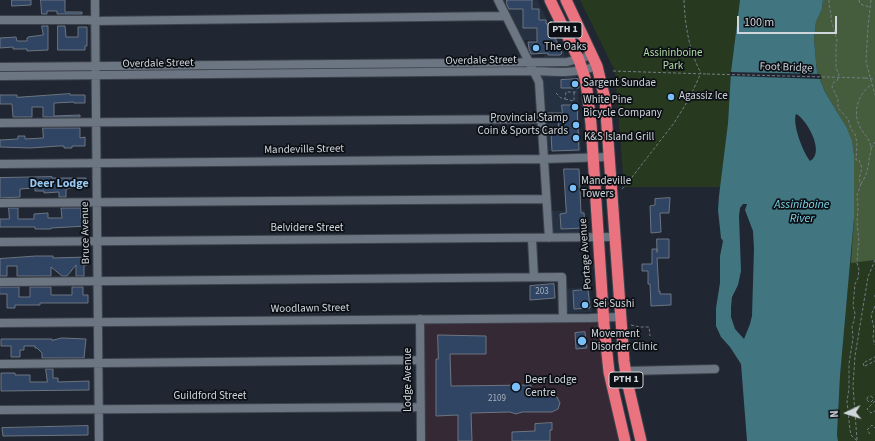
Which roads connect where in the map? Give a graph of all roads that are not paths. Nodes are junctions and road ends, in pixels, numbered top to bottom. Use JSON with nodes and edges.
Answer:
{"nodes":[{"id":1,"x":95,"y":0,"type":"edge"},
{"id":2,"x":498,"y":0,"type":"edge"},
{"id":3,"x":550,"y":0,"type":"edge"},
{"id":4,"x":566,"y":0,"type":"edge"},
{"id":5,"x":506,"y":16,"type":"junction"},
{"id":6,"x":0,"y":20,"type":"edge"},
{"id":7,"x":95,"y":21,"type":"junction"},
{"id":8,"x":579,"y":60,"type":"junction"},
{"id":9,"x":595,"y":60,"type":"junction"},
{"id":10,"x":528,"y":62,"type":"junction"},
{"id":11,"x":316,"y":64,"type":"junction"},
{"id":12,"x":95,"y":66,"type":"junction"},
{"id":13,"x":0,"y":67,"type":"edge"},
{"id":14,"x":583,"y":70,"type":"junction"},
{"id":15,"x":533,"y":71,"type":"junction"},
{"id":16,"x":316,"y":73,"type":"junction"},
{"id":17,"x":0,"y":76,"type":"edge"},
{"id":18,"x":96,"y":76,"type":"junction"},
{"id":19,"x":541,"y":119,"type":"junction"},
{"id":20,"x":96,"y":122,"type":"junction"},
{"id":21,"x":0,"y":123,"type":"edge"},
{"id":22,"x":609,"y":157,"type":"junction"},
{"id":23,"x":593,"y":158,"type":"junction"},
{"id":24,"x":544,"y":159,"type":"junction"},
{"id":25,"x":96,"y":163,"type":"junction"},
{"id":26,"x":0,"y":164,"type":"edge"},
{"id":27,"x":546,"y":199,"type":"junction"},
{"id":28,"x":97,"y":202,"type":"junction"},
{"id":29,"x":0,"y":203,"type":"edge"},
{"id":30,"x":598,"y":237,"type":"junction"},
{"id":31,"x":614,"y":237,"type":"junction"},
{"id":32,"x":532,"y":238,"type":"junction"},
{"id":33,"x":549,"y":238,"type":"junction"},
{"id":34,"x":97,"y":241,"type":"junction"},
{"id":35,"x":0,"y":242,"type":"edge"},
{"id":36,"x":534,"y":277,"type":"junction"},
{"id":37,"x":0,"y":282,"type":"edge"},
{"id":38,"x":98,"y":282,"type":"junction"},
{"id":39,"x":563,"y":318,"type":"junction"},
{"id":40,"x":603,"y":318,"type":"junction"},
{"id":41,"x":420,"y":319,"type":"junction"},
{"id":42,"x":624,"y":320,"type":"junction"},
{"id":43,"x":98,"y":322,"type":"junction"},
{"id":44,"x":0,"y":323,"type":"edge"},
{"id":45,"x":420,"y":360,"type":"junction"},
{"id":46,"x":98,"y":363,"type":"junction"},
{"id":47,"x":0,"y":364,"type":"edge"},
{"id":48,"x":715,"y":369,"type":"dead end"},
{"id":49,"x":625,"y":371,"type":"junction"},
{"id":50,"x":420,"y":406,"type":"junction"},
{"id":51,"x":99,"y":409,"type":"junction"},
{"id":52,"x":0,"y":410,"type":"edge"},
{"id":53,"x":99,"y":441,"type":"edge"},
{"id":54,"x":421,"y":441,"type":"edge"},
{"id":55,"x":625,"y":441,"type":"edge"},
{"id":56,"x":641,"y":441,"type":"edge"}],
"edges":[{"from":1,"to":7,"type":"street","name":"Bruce Avenue"},
{"from":2,"to":5,"type":"street"},
{"from":3,"to":8,"type":"highway","name":"Portage Avenue","number":"PTH 1"},
{"from":4,"to":9,"type":"highway","number":"PTH 1"},
{"from":5,"to":7,"type":"street"},
{"from":5,"to":10,"type":"street"},
{"from":6,"to":7,"type":"street"},
{"from":7,"to":12,"type":"street","name":"Bruce Avenue"},
{"from":8,"to":9,"type":"street","name":"Overdale Street"},
{"from":8,"to":10,"type":"street","name":"Overdale Street"},
{"from":8,"to":14,"type":"highway","name":"Portage Avenue","number":"PTH 1"},
{"from":9,"to":14,"type":"street","name":"Overdale Street"},
{"from":9,"to":22,"type":"highway","number":"PTH 1"},
{"from":10,"to":11,"type":"street","name":"Overdale Street"},
{"from":10,"to":15,"type":"street"},
{"from":11,"to":12,"type":"street","name":"Overdale Street"},
{"from":11,"to":16,"type":"street"},
{"from":12,"to":13,"type":"street","name":"Overdale Street"},
{"from":12,"to":18,"type":"street","name":"Bruce Avenue"},
{"from":14,"to":15,"type":"street","name":"Overdale Street"},
{"from":14,"to":23,"type":"highway","name":"Portage Avenue","number":"PTH 1"},
{"from":15,"to":16,"type":"street","name":"Overdale Street"},
{"from":15,"to":19,"type":"street"},
{"from":16,"to":18,"type":"street","name":"Overdale Street"},
{"from":17,"to":18,"type":"street","name":"Overdale Street"},
{"from":18,"to":20,"type":"street","name":"Bruce Avenue"},
{"from":19,"to":20,"type":"street"},
{"from":19,"to":24,"type":"street"},
{"from":20,"to":21,"type":"street"},
{"from":20,"to":25,"type":"street","name":"Bruce Avenue"},
{"from":22,"to":23,"type":"street","name":"Mandeville Street"},
{"from":22,"to":31,"type":"highway","number":"PTH 1"},
{"from":23,"to":24,"type":"street","name":"Mandeville Street"},
{"from":23,"to":30,"type":"highway","name":"Portage Avenue","number":"PTH 1"},
{"from":24,"to":25,"type":"street","name":"Mandeville Street"},
{"from":24,"to":27,"type":"street"},
{"from":25,"to":26,"type":"street","name":"Mandeville Street"},
{"from":25,"to":28,"type":"street","name":"Bruce Avenue"},
{"from":27,"to":28,"type":"street"},
{"from":27,"to":33,"type":"street"},
{"from":28,"to":29,"type":"street"},
{"from":28,"to":34,"type":"street","name":"Bruce Avenue"},
{"from":30,"to":31,"type":"street","name":"Belvidere Street"},
{"from":30,"to":33,"type":"street","name":"Belvidere Street"},
{"from":30,"to":40,"type":"highway","name":"Portage Avenue","number":"PTH 1"},
{"from":31,"to":42,"type":"highway","number":"PTH 1"},
{"from":32,"to":33,"type":"street","name":"Belvidere Street"},
{"from":32,"to":34,"type":"street","name":"Belvidere Street"},
{"from":32,"to":36,"type":"street"},
{"from":34,"to":35,"type":"street","name":"Belvidere Street"},
{"from":34,"to":38,"type":"street","name":"Bruce Avenue"},
{"from":36,"to":38,"type":"street"},
{"from":36,"to":39,"type":"street"},
{"from":37,"to":38,"type":"street"},
{"from":38,"to":43,"type":"street","name":"Bruce Avenue"},
{"from":39,"to":40,"type":"street","name":"Woodlawn Street"},
{"from":39,"to":41,"type":"street","name":"Woodlawn Street"},
{"from":40,"to":42,"type":"street","name":"Woodlawn Street"},
{"from":40,"to":55,"type":"highway","name":"Portage Avenue","number":"PTH 1"},
{"from":41,"to":43,"type":"street","name":"Woodlawn Street"},
{"from":41,"to":45,"type":"street","name":"Lodge Avenue"},
{"from":42,"to":49,"type":"highway","number":"PTH 1"},
{"from":43,"to":44,"type":"street","name":"Woodlawn Street"},
{"from":43,"to":46,"type":"street","name":"Bruce Avenue"},
{"from":45,"to":46,"type":"street"},
{"from":45,"to":50,"type":"street","name":"Lodge Avenue"},
{"from":46,"to":47,"type":"street"},
{"from":46,"to":51,"type":"street","name":"Bruce Avenue"},
{"from":48,"to":49,"type":"street"},
{"from":49,"to":56,"type":"highway","number":"PTH 1"},
{"from":50,"to":51,"type":"street","name":"Guildford Street"},
{"from":50,"to":54,"type":"street","name":"Lodge Avenue"},
{"from":51,"to":52,"type":"street","name":"Guildford Street"},
{"from":51,"to":53,"type":"street","name":"Bruce Avenue"}]}
